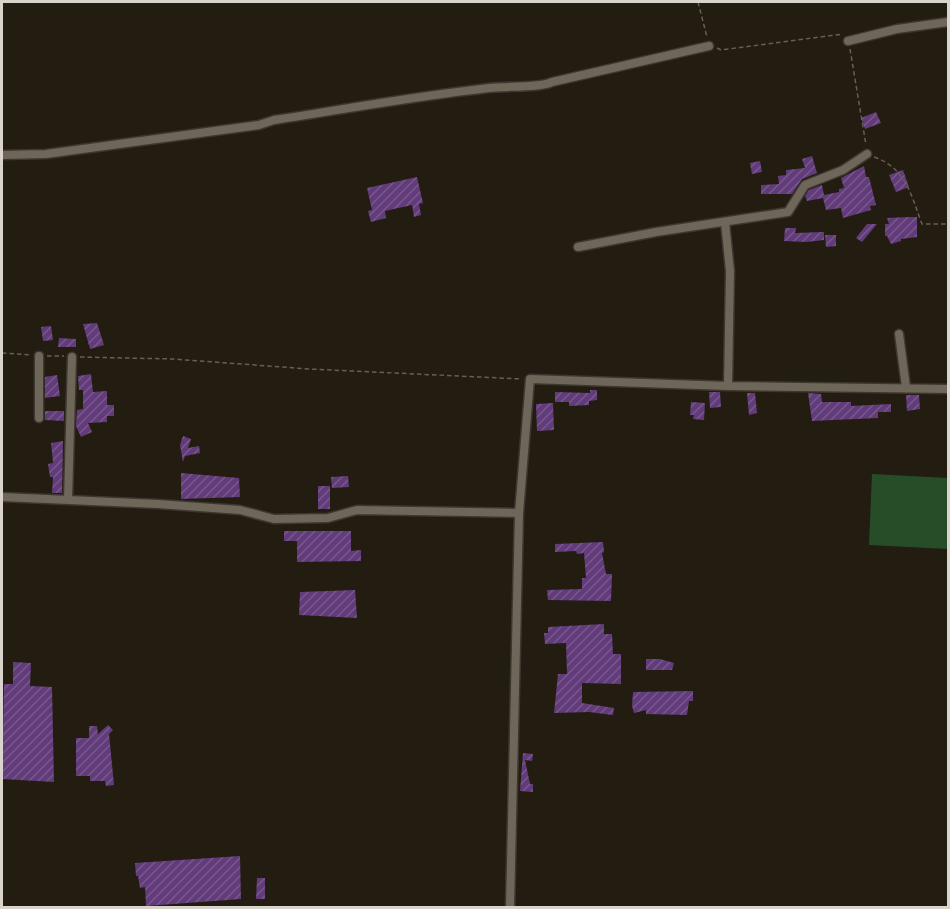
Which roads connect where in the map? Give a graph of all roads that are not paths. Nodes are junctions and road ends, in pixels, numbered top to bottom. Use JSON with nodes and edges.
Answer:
{"nodes":[{"id":1,"x":948,"y":22,"type":"edge"},
{"id":2,"x":848,"y":41,"type":"road end"},
{"id":3,"x":709,"y":46,"type":"road end"},
{"id":4,"x":867,"y":154,"type":"road end"},
{"id":5,"x":2,"y":155,"type":"edge"},
{"id":6,"x":725,"y":222,"type":"junction"},
{"id":7,"x":578,"y":247,"type":"dead end"},
{"id":8,"x":899,"y":334,"type":"dead end"},
{"id":9,"x":39,"y":356,"type":"road end"},
{"id":10,"x":72,"y":357,"type":"road end"},
{"id":11,"x":728,"y":386,"type":"junction"},
{"id":12,"x":906,"y":387,"type":"junction"},
{"id":13,"x":948,"y":389,"type":"edge"},
{"id":14,"x":39,"y":418,"type":"dead end"},
{"id":15,"x":2,"y":497,"type":"edge"},
{"id":16,"x":68,"y":500,"type":"junction"},
{"id":17,"x":519,"y":513,"type":"junction"},
{"id":18,"x":510,"y":908,"type":"edge"}],
"edges":[{"from":1,"to":2,"type":"street"},
{"from":3,"to":5,"type":"street"},
{"from":4,"to":6,"type":"street"},
{"from":6,"to":7,"type":"street"},
{"from":6,"to":11,"type":"street"},
{"from":8,"to":12,"type":"street"},
{"from":9,"to":14,"type":"street"},
{"from":10,"to":16,"type":"street"},
{"from":11,"to":12,"type":"street"},
{"from":11,"to":17,"type":"street"},
{"from":12,"to":13,"type":"street"},
{"from":15,"to":16,"type":"street"},
{"from":16,"to":17,"type":"street"},
{"from":17,"to":18,"type":"street"}]}
